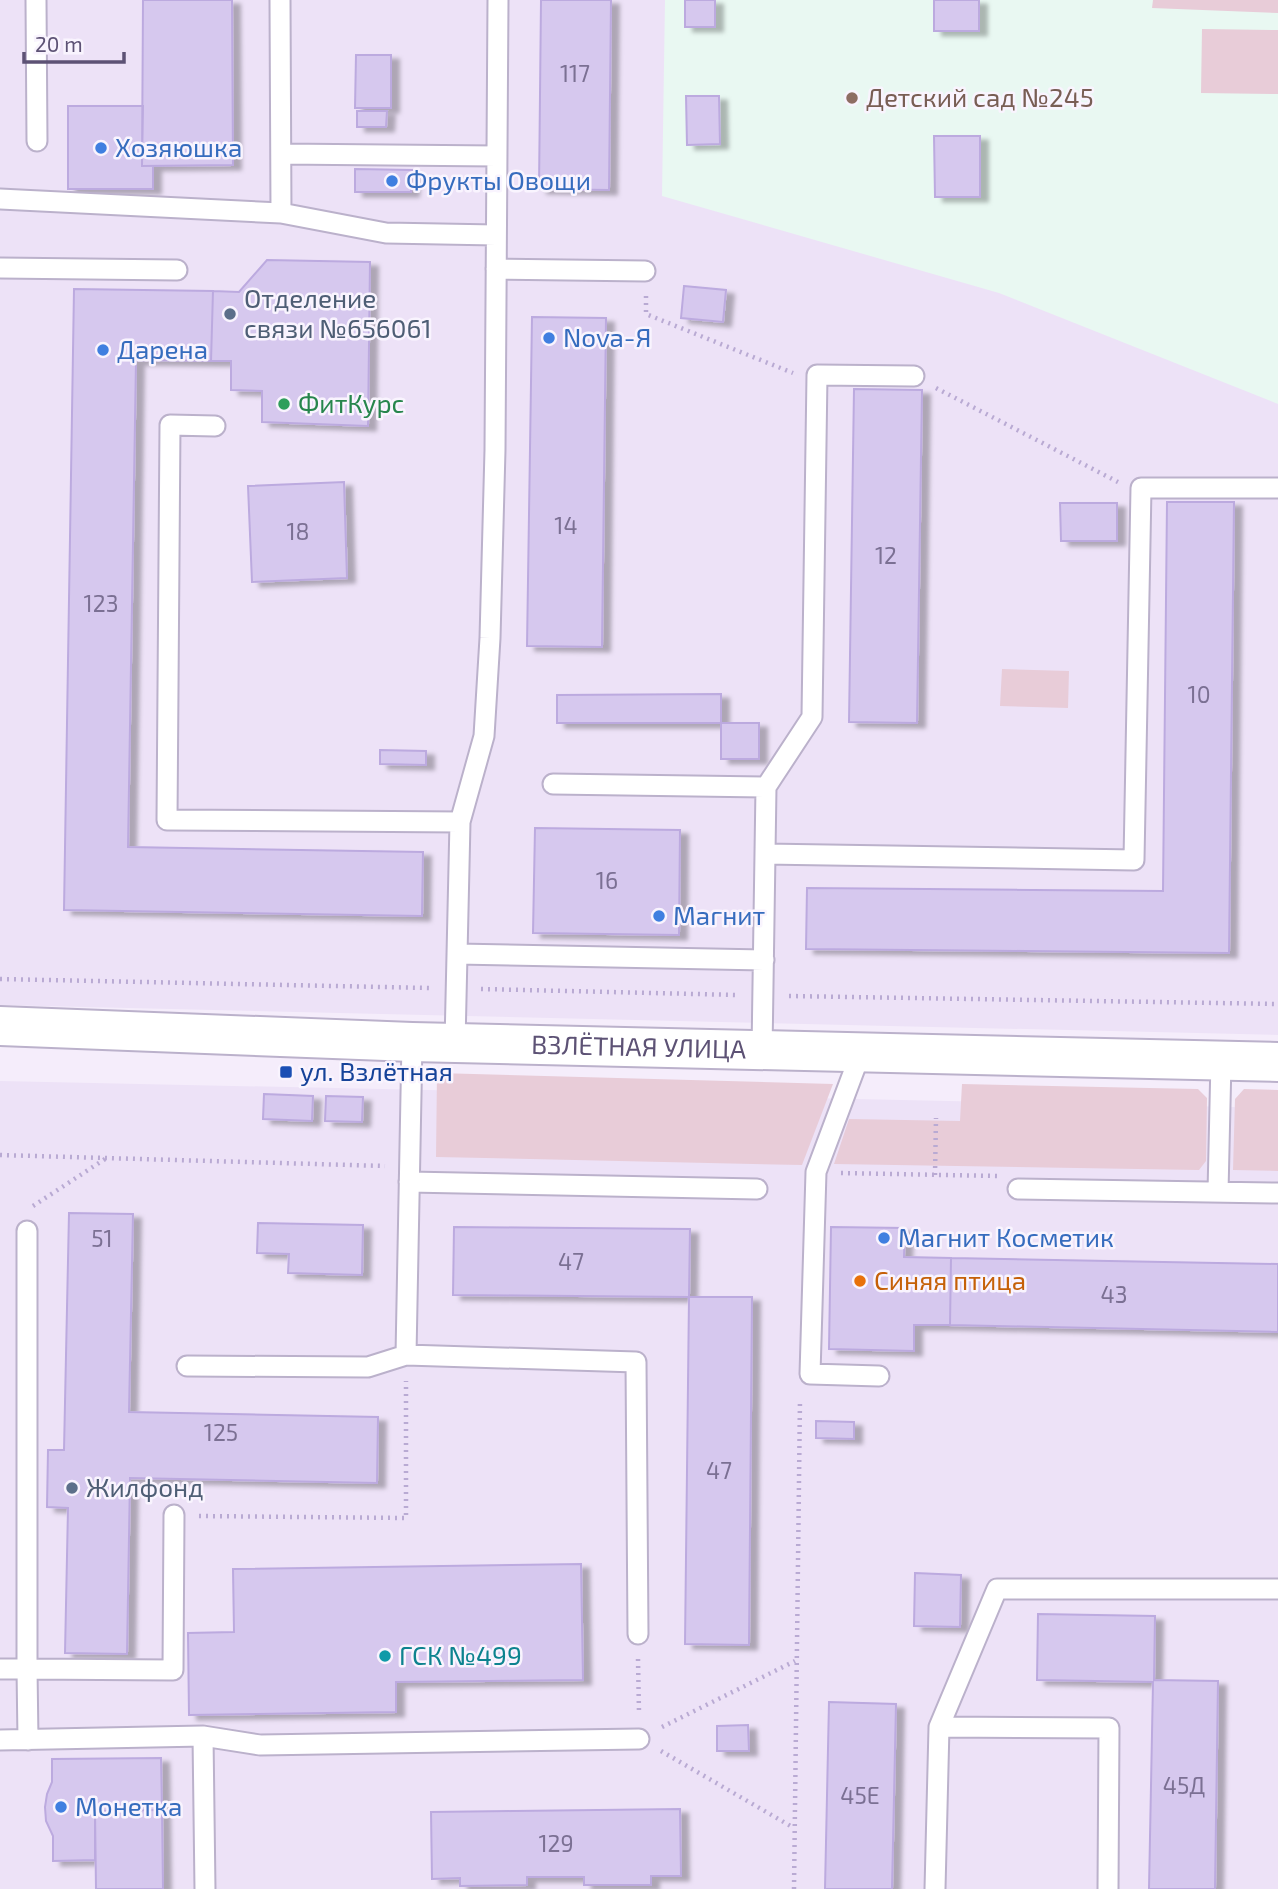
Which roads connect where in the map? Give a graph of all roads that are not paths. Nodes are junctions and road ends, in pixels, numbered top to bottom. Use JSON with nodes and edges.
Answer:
{"nodes":[{"id":1,"x":36,"y":0,"type":"edge"},
{"id":2,"x":279,"y":0,"type":"edge"},
{"id":3,"x":498,"y":0,"type":"edge"},
{"id":4,"x":37,"y":141,"type":"dead end"},
{"id":5,"x":281,"y":154,"type":"junction"},
{"id":6,"x":497,"y":156,"type":"junction"},
{"id":7,"x":0,"y":199,"type":"edge"},
{"id":8,"x":281,"y":213,"type":"junction"},
{"id":9,"x":496,"y":235,"type":"junction"},
{"id":10,"x":0,"y":268,"type":"edge"},
{"id":11,"x":496,"y":269,"type":"junction"},
{"id":12,"x":177,"y":270,"type":"dead end"},
{"id":13,"x":645,"y":271,"type":"road end"},
{"id":14,"x":914,"y":376,"type":"road end"},
{"id":15,"x":215,"y":426,"type":"dead end"},
{"id":16,"x":1278,"y":488,"type":"edge"},
{"id":17,"x":553,"y":785,"type":"dead end"},
{"id":18,"x":766,"y":787,"type":"junction"},
{"id":19,"x":460,"y":822,"type":"junction"},
{"id":20,"x":765,"y":854,"type":"junction"},
{"id":21,"x":457,"y":954,"type":"junction"},
{"id":22,"x":764,"y":960,"type":"junction"},
{"id":23,"x":0,"y":1026,"type":"edge"},
{"id":24,"x":412,"y":1042,"type":"junction"},
{"id":25,"x":455,"y":1043,"type":"junction"},
{"id":26,"x":762,"y":1051,"type":"junction"},
{"id":27,"x":861,"y":1052,"type":"junction"},
{"id":28,"x":1221,"y":1061,"type":"junction"},
{"id":29,"x":1278,"y":1062,"type":"edge"},
{"id":30,"x":409,"y":1182,"type":"junction"},
{"id":31,"x":757,"y":1189,"type":"dead end"},
{"id":32,"x":1018,"y":1189,"type":"dead end"},
{"id":33,"x":1218,"y":1192,"type":"junction"},
{"id":34,"x":1278,"y":1193,"type":"edge"},
{"id":35,"x":27,"y":1231,"type":"dead end"},
{"id":36,"x":406,"y":1355,"type":"junction"},
{"id":37,"x":187,"y":1366,"type":"dead end"},
{"id":38,"x":879,"y":1376,"type":"dead end"},
{"id":39,"x":174,"y":1516,"type":"road end"},
{"id":40,"x":1278,"y":1589,"type":"edge"},
{"id":41,"x":638,"y":1634,"type":"road end"},
{"id":42,"x":0,"y":1669,"type":"edge"},
{"id":43,"x":27,"y":1669,"type":"junction"},
{"id":44,"x":939,"y":1727,"type":"junction"},
{"id":45,"x":203,"y":1736,"type":"junction"},
{"id":46,"x":639,"y":1739,"type":"road end"},
{"id":47,"x":0,"y":1740,"type":"edge"},
{"id":48,"x":28,"y":1740,"type":"junction"},
{"id":49,"x":205,"y":1889,"type":"edge"},
{"id":50,"x":935,"y":1889,"type":"edge"},
{"id":51,"x":1108,"y":1889,"type":"edge"}],
"edges":[{"from":1,"to":4,"type":"lane"},
{"from":2,"to":5,"type":"lane"},
{"from":3,"to":6,"type":"lane"},
{"from":5,"to":6,"type":"lane"},
{"from":5,"to":8,"type":"lane"},
{"from":6,"to":9,"type":"lane"},
{"from":7,"to":8,"type":"lane"},
{"from":8,"to":9,"type":"lane"},
{"from":9,"to":11,"type":"lane"},
{"from":10,"to":12,"type":"lane"},
{"from":11,"to":13,"type":"lane"},
{"from":11,"to":19,"type":"lane"},
{"from":14,"to":18,"type":"lane"},
{"from":15,"to":19,"type":"lane"},
{"from":16,"to":20,"type":"lane"},
{"from":17,"to":18,"type":"lane"},
{"from":18,"to":20,"type":"lane"},
{"from":19,"to":21,"type":"lane"},
{"from":20,"to":22,"type":"lane"},
{"from":21,"to":22,"type":"lane"},
{"from":21,"to":25,"type":"lane"},
{"from":22,"to":26,"type":"lane"},
{"from":23,"to":24,"type":"street","name":"ВЗЛЁТНАЯ УЛИЦА"},
{"from":24,"to":25,"type":"street","name":"ВЗЛЁТНАЯ УЛИЦА"},
{"from":24,"to":30,"type":"lane"},
{"from":25,"to":26,"type":"street","name":"ВЗЛЁТНАЯ УЛИЦА"},
{"from":26,"to":27,"type":"street","name":"ВЗЛЁТНАЯ УЛИЦА"},
{"from":27,"to":28,"type":"street","name":"ВЗЛЁТНАЯ УЛИЦА"},
{"from":27,"to":38,"type":"lane"},
{"from":28,"to":29,"type":"street","name":"ВЗЛЁТНАЯ УЛИЦА"},
{"from":28,"to":33,"type":"lane"},
{"from":30,"to":31,"type":"lane"},
{"from":30,"to":36,"type":"lane"},
{"from":32,"to":33,"type":"lane"},
{"from":33,"to":34,"type":"lane"},
{"from":35,"to":43,"type":"lane"},
{"from":36,"to":37,"type":"lane"},
{"from":36,"to":41,"type":"lane"},
{"from":39,"to":43,"type":"lane"},
{"from":40,"to":44,"type":"lane"},
{"from":42,"to":43,"type":"lane"},
{"from":43,"to":48,"type":"lane"},
{"from":44,"to":50,"type":"lane"},
{"from":44,"to":51,"type":"lane"},
{"from":45,"to":46,"type":"lane"},
{"from":45,"to":48,"type":"lane"},
{"from":45,"to":49,"type":"lane"},
{"from":47,"to":48,"type":"lane"}]}
